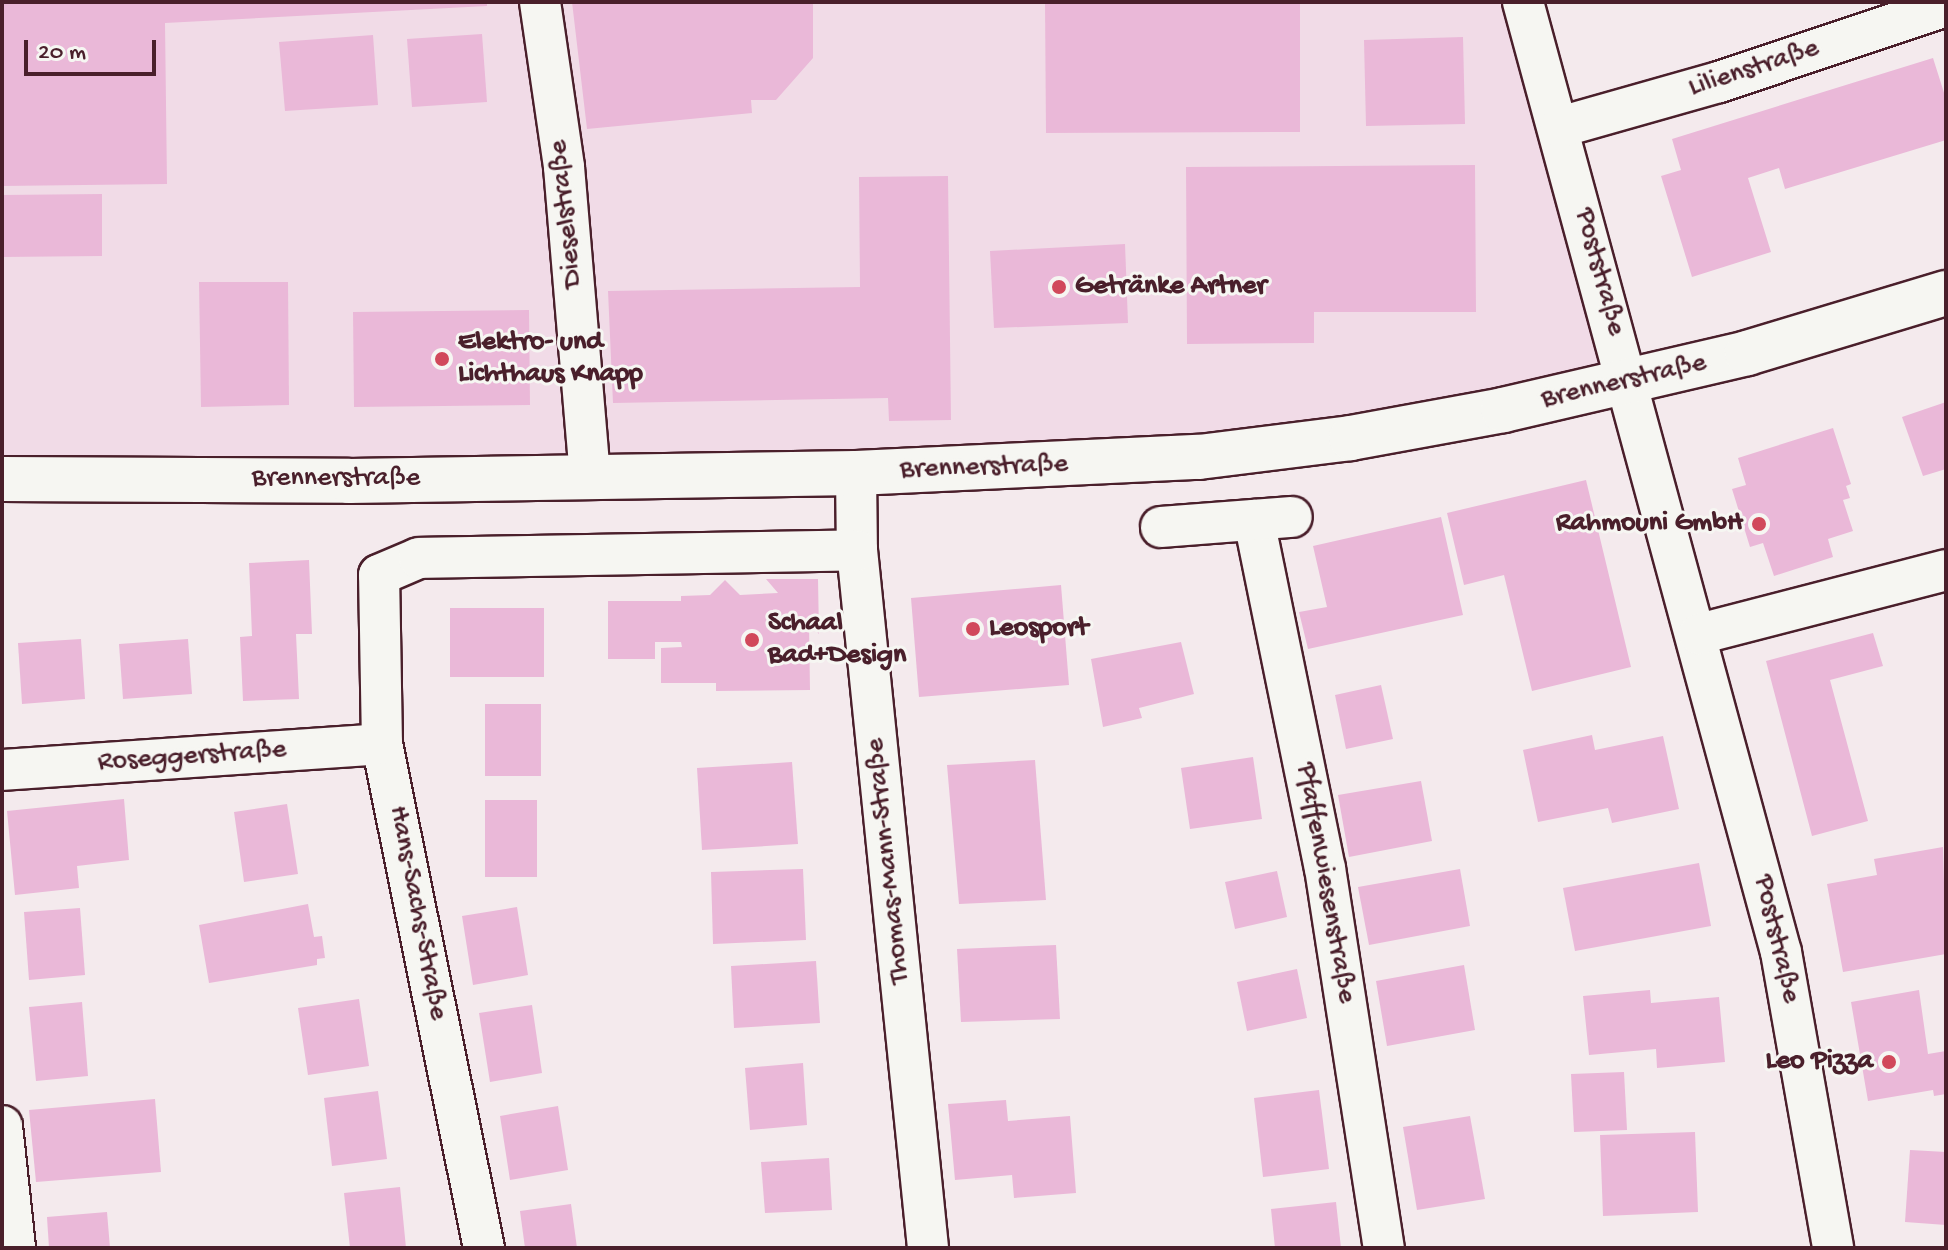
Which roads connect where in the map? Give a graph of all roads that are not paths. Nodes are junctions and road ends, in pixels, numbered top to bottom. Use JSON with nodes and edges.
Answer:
{"nodes":[{"id":1,"x":540,"y":2,"type":"edge"},
{"id":2,"x":1523,"y":2,"type":"edge"},
{"id":3,"x":1946,"y":6,"type":"edge"},
{"id":4,"x":1560,"y":127,"type":"junction"},
{"id":5,"x":1946,"y":293,"type":"edge"},
{"id":6,"x":1629,"y":381,"type":"junction"},
{"id":7,"x":856,"y":473,"type":"junction"},
{"id":8,"x":590,"y":476,"type":"junction"},
{"id":9,"x":2,"y":479,"type":"edge"},
{"id":10,"x":1161,"y":527,"type":"dead end"},
{"id":11,"x":857,"y":550,"type":"junction"},
{"id":12,"x":1946,"y":570,"type":"edge"},
{"id":13,"x":1699,"y":634,"type":"junction"},
{"id":14,"x":382,"y":744,"type":"junction"},
{"id":15,"x":2,"y":770,"type":"edge"},
{"id":16,"x":2,"y":1126,"type":"edge"},
{"id":17,"x":15,"y":1248,"type":"edge"},
{"id":18,"x":484,"y":1248,"type":"edge"},
{"id":19,"x":928,"y":1248,"type":"edge"},
{"id":20,"x":1384,"y":1248,"type":"edge"},
{"id":21,"x":1833,"y":1248,"type":"edge"}],
"edges":[{"from":1,"to":8,"type":"street","name":"Dieselstraße"},
{"from":2,"to":4,"type":"street","name":"Poststraße"},
{"from":3,"to":4,"type":"street","name":"Lilienstraße"},
{"from":4,"to":6,"type":"street","name":"Poststraße"},
{"from":5,"to":6,"type":"main road","name":"Brennerstraße"},
{"from":6,"to":7,"type":"main road","name":"Brennerstraße"},
{"from":6,"to":13,"type":"street","name":"Poststraße"},
{"from":7,"to":8,"type":"main road","name":"Brennerstraße"},
{"from":7,"to":11,"type":"street","name":"Thomas-Mann-Straße"},
{"from":8,"to":9,"type":"main road","name":"Brennerstraße"},
{"from":10,"to":20,"type":"street","name":"Pfaffenwiesenstraße"},
{"from":11,"to":14,"type":"street","name":"Hans-Sachs-Straße"},
{"from":11,"to":19,"type":"street","name":"Thomas-Mann-Straße"},
{"from":12,"to":13,"type":"street"},
{"from":13,"to":21,"type":"street","name":"Poststraße"},
{"from":14,"to":15,"type":"street","name":"Roseggerstraße"},
{"from":14,"to":18,"type":"street","name":"Hans-Sachs-Straße"},
{"from":16,"to":17,"type":"street"}]}
